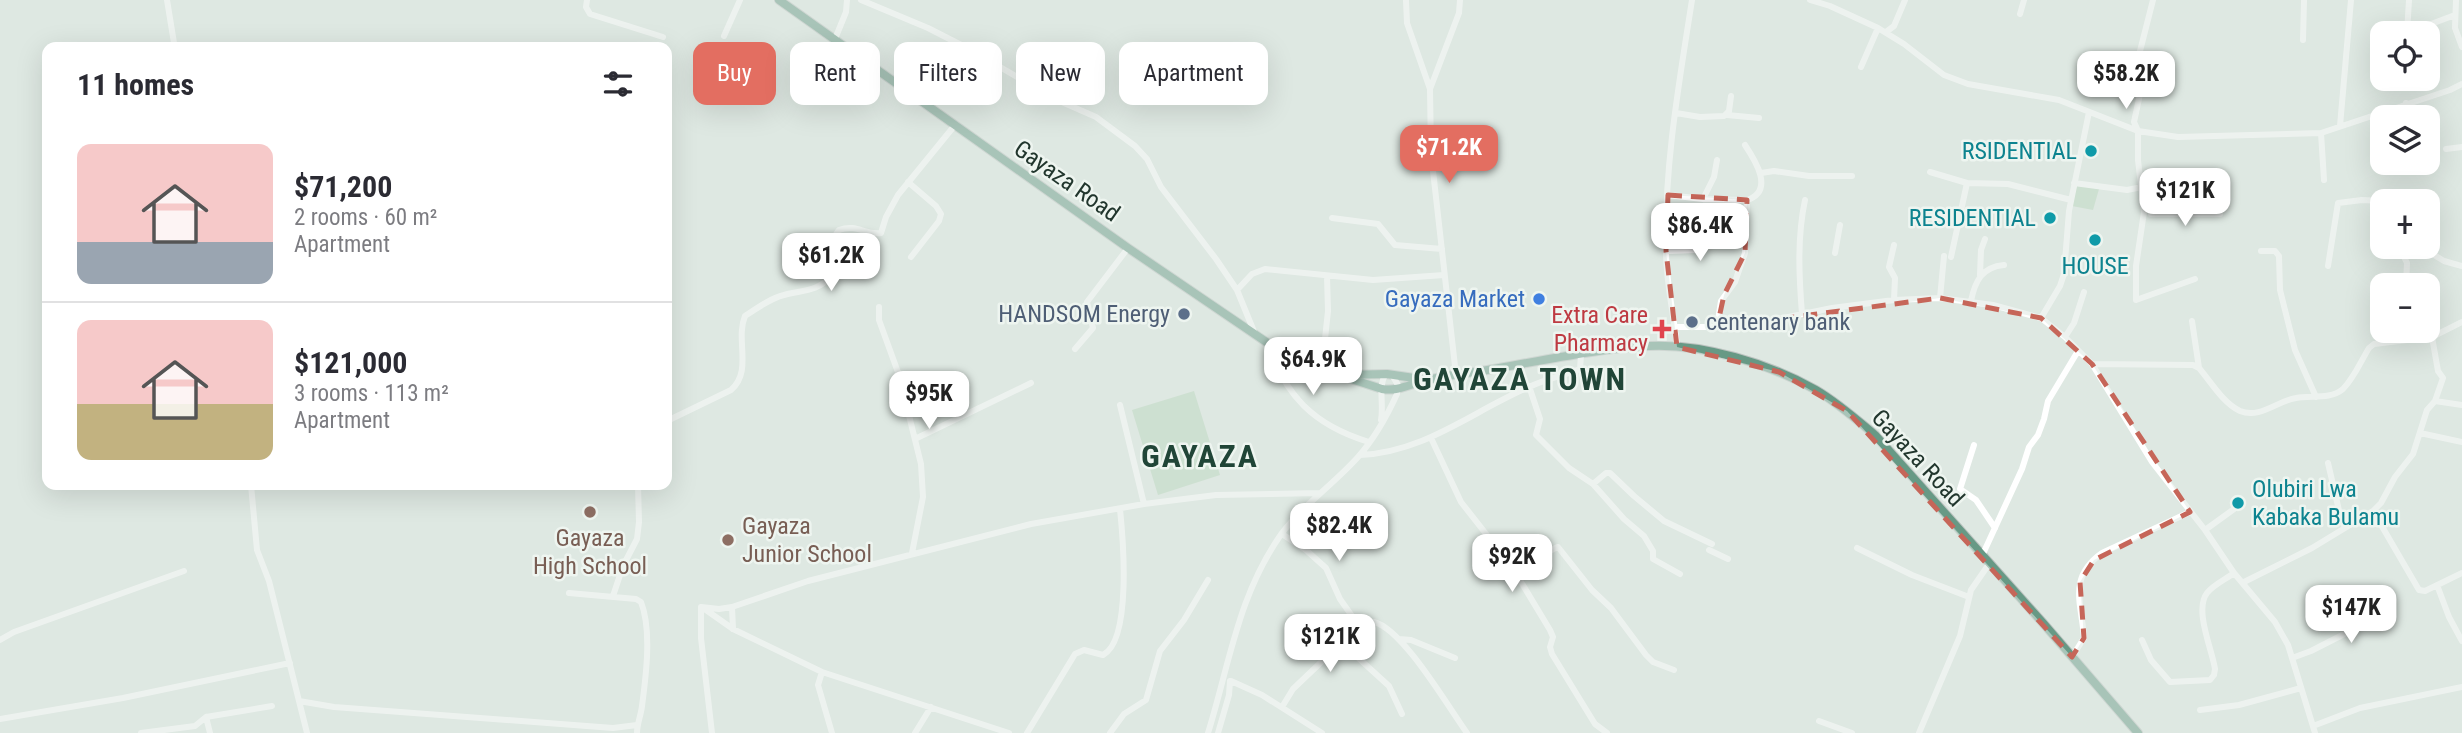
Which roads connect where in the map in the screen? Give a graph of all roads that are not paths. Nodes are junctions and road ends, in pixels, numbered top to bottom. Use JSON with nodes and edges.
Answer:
{"nodes":[{"id":1,"x":167,"y":0,"type":"edge"},
{"id":2,"x":587,"y":0,"type":"edge"},
{"id":3,"x":740,"y":0,"type":"edge"},
{"id":4,"x":779,"y":0,"type":"edge"},
{"id":5,"x":847,"y":0,"type":"edge"},
{"id":6,"x":861,"y":0,"type":"edge"},
{"id":7,"x":1406,"y":0,"type":"edge"},
{"id":8,"x":1460,"y":0,"type":"edge"},
{"id":9,"x":1692,"y":0,"type":"edge"},
{"id":10,"x":1811,"y":0,"type":"edge"},
{"id":11,"x":1905,"y":0,"type":"edge"},
{"id":12,"x":2024,"y":0,"type":"edge"},
{"id":13,"x":2153,"y":0,"type":"edge"},
{"id":14,"x":2304,"y":0,"type":"edge"},
{"id":15,"x":2351,"y":0,"type":"edge"},
{"id":16,"x":2409,"y":0,"type":"edge"},
{"id":17,"x":2456,"y":0,"type":"edge"},
{"id":18,"x":1832,"y":3,"type":"edge"},
{"id":19,"x":2020,"y":14,"type":"dead end"},
{"id":20,"x":2455,"y":15,"type":"junction"},
{"id":21,"x":2407,"y":21,"type":"edge"},
{"id":22,"x":2439,"y":21,"type":"edge"},
{"id":23,"x":1878,"y":28,"type":"junction"},
{"id":24,"x":1886,"y":32,"type":"junction"},
{"id":25,"x":724,"y":36,"type":"dead end"},
{"id":26,"x":663,"y":37,"type":"dead end"},
{"id":27,"x":835,"y":39,"type":"junction"},
{"id":28,"x":2303,"y":40,"type":"dead end"},
{"id":29,"x":174,"y":42,"type":"edge"},
{"id":30,"x":2462,"y":47,"type":"edge"},
{"id":31,"x":1861,"y":66,"type":"dead end"},
{"id":32,"x":2462,"y":84,"type":"edge"},
{"id":33,"x":1430,"y":89,"type":"junction"},
{"id":34,"x":1731,"y":96,"type":"dead end"},
{"id":35,"x":2406,"y":103,"type":"joint"},
{"id":36,"x":2089,"y":112,"type":"junction"},
{"id":37,"x":1676,"y":113,"type":"junction"},
{"id":38,"x":1727,"y":115,"type":"junction"},
{"id":39,"x":1759,"y":118,"type":"dead end"},
{"id":40,"x":956,"y":125,"type":"junction"},
{"id":41,"x":2340,"y":126,"type":"junction"},
{"id":42,"x":2138,"y":131,"type":"junction"},
{"id":43,"x":2321,"y":132,"type":"junction"},
{"id":44,"x":1745,"y":145,"type":"dead end"},
{"id":45,"x":2462,"y":147,"type":"edge"},
{"id":46,"x":2445,"y":149,"type":"dead end"},
{"id":47,"x":1717,"y":160,"type":"dead end"},
{"id":48,"x":1930,"y":172,"type":"dead end"},
{"id":49,"x":1761,"y":173,"type":"junction"},
{"id":50,"x":1852,"y":176,"type":"dead end"},
{"id":51,"x":2324,"y":180,"type":"dead end"},
{"id":52,"x":908,"y":183,"type":"junction"},
{"id":53,"x":1968,"y":183,"type":"junction"},
{"id":54,"x":2074,"y":183,"type":"junction"},
{"id":55,"x":2187,"y":183,"type":"dead end"},
{"id":56,"x":2142,"y":187,"type":"junction"},
{"id":57,"x":1668,"y":195,"type":"junction"},
{"id":58,"x":1703,"y":199,"type":"junction"},
{"id":59,"x":1747,"y":200,"type":"junction"},
{"id":60,"x":1805,"y":200,"type":"dead end"},
{"id":61,"x":2071,"y":200,"type":"junction"},
{"id":62,"x":2370,"y":200,"type":"edge"},
{"id":63,"x":2151,"y":214,"type":"dead end"},
{"id":64,"x":2220,"y":214,"type":"dead end"},
{"id":65,"x":2190,"y":215,"type":"junction"},
{"id":66,"x":1332,"y":218,"type":"dead end"},
{"id":67,"x":1840,"y":225,"type":"dead end"},
{"id":68,"x":1699,"y":235,"type":"dead end"},
{"id":69,"x":1985,"y":239,"type":"dead end"},
{"id":70,"x":1894,"y":245,"type":"dead end"},
{"id":71,"x":1128,"y":247,"type":"junction"},
{"id":72,"x":1442,"y":249,"type":"junction"},
{"id":73,"x":1666,"y":251,"type":"junction"},
{"id":74,"x":2262,"y":251,"type":"dead end"},
{"id":75,"x":1835,"y":253,"type":"dead end"},
{"id":76,"x":911,"y":257,"type":"dead end"},
{"id":77,"x":2440,"y":259,"type":"edge"},
{"id":78,"x":2004,"y":265,"type":"dead end"},
{"id":79,"x":2328,"y":266,"type":"dead end"},
{"id":80,"x":2462,"y":266,"type":"edge"},
{"id":81,"x":1444,"y":275,"type":"junction"},
{"id":82,"x":1980,"y":275,"type":"junction"},
{"id":83,"x":1327,"y":276,"type":"junction"},
{"id":84,"x":2195,"y":279,"type":"dead end"},
{"id":85,"x":1237,"y":290,"type":"junction"},
{"id":86,"x":2084,"y":292,"type":"dead end"},
{"id":87,"x":1940,"y":298,"type":"junction"},
{"id":88,"x":1894,"y":300,"type":"junction"},
{"id":89,"x":1971,"y":301,"type":"junction"},
{"id":90,"x":879,"y":307,"type":"dead end"},
{"id":91,"x":1802,"y":314,"type":"junction"},
{"id":92,"x":2041,"y":318,"type":"junction"},
{"id":93,"x":2192,"y":321,"type":"dead end"},
{"id":94,"x":2462,"y":322,"type":"edge"},
{"id":95,"x":1675,"y":327,"type":"junction"},
{"id":96,"x":1717,"y":327,"type":"junction"},
{"id":97,"x":2440,"y":333,"type":"edge"},
{"id":98,"x":1255,"y":334,"type":"junction"},
{"id":99,"x":2065,"y":337,"type":"junction"},
{"id":100,"x":1266,"y":342,"type":"junction"},
{"id":101,"x":2377,"y":343,"type":"edge"},
{"id":102,"x":2433,"y":343,"type":"edge"},
{"id":103,"x":1674,"y":344,"type":"junction"},
{"id":104,"x":1075,"y":349,"type":"dead end"},
{"id":105,"x":2078,"y":351,"type":"junction"},
{"id":106,"x":1581,"y":355,"type":"junction"},
{"id":107,"x":2092,"y":364,"type":"junction"},
{"id":108,"x":1311,"y":366,"type":"junction"},
{"id":109,"x":2199,"y":368,"type":"junction"},
{"id":110,"x":1389,"y":375,"type":"junction"},
{"id":111,"x":1456,"y":375,"type":"junction"},
{"id":112,"x":1342,"y":376,"type":"junction"},
{"id":113,"x":1427,"y":380,"type":"junction"},
{"id":114,"x":1031,"y":383,"type":"dead end"},
{"id":115,"x":1530,"y":386,"type":"junction"},
{"id":116,"x":1398,"y":388,"type":"junction"},
{"id":117,"x":1382,"y":389,"type":"junction"},
{"id":118,"x":2316,"y":397,"type":"junction"},
{"id":119,"x":2435,"y":401,"type":"junction"},
{"id":120,"x":1120,"y":405,"type":"dead end"},
{"id":121,"x":2462,"y":405,"type":"edge"},
{"id":122,"x":672,"y":419,"type":"edge"},
{"id":123,"x":1380,"y":425,"type":"junction"},
{"id":124,"x":2420,"y":433,"type":"junction"},
{"id":125,"x":917,"y":438,"type":"junction"},
{"id":126,"x":1431,"y":438,"type":"junction"},
{"id":127,"x":1369,"y":442,"type":"junction"},
{"id":128,"x":2462,"y":442,"type":"edge"},
{"id":129,"x":1974,"y":444,"type":"dead end"},
{"id":130,"x":1360,"y":455,"type":"junction"},
{"id":131,"x":2328,"y":463,"type":"dead end"},
{"id":132,"x":1593,"y":484,"type":"junction"},
{"id":133,"x":251,"y":490,"type":"edge"},
{"id":134,"x":638,"y":490,"type":"edge"},
{"id":135,"x":1320,"y":493,"type":"junction"},
{"id":136,"x":1144,"y":504,"type":"junction"},
{"id":137,"x":1120,"y":509,"type":"junction"},
{"id":138,"x":2234,"y":509,"type":"dead end"},
{"id":139,"x":2190,"y":512,"type":"junction"},
{"id":140,"x":2373,"y":512,"type":"junction"},
{"id":141,"x":2345,"y":527,"type":"junction"},
{"id":142,"x":1994,"y":528,"type":"junction"},
{"id":143,"x":2205,"y":530,"type":"junction"},
{"id":144,"x":1282,"y":534,"type":"junction"},
{"id":145,"x":1857,"y":548,"type":"dead end"},
{"id":146,"x":912,"y":553,"type":"junction"},
{"id":147,"x":1982,"y":556,"type":"junction"},
{"id":148,"x":1728,"y":559,"type":"dead end"},
{"id":149,"x":1989,"y":564,"type":"junction"},
{"id":150,"x":184,"y":570,"type":"dead end"},
{"id":151,"x":2234,"y":573,"type":"junction"},
{"id":152,"x":2462,"y":573,"type":"edge"},
{"id":153,"x":1516,"y":575,"type":"junction"},
{"id":154,"x":1680,"y":575,"type":"dead end"},
{"id":155,"x":1208,"y":580,"type":"dead end"},
{"id":156,"x":2244,"y":582,"type":"junction"},
{"id":157,"x":2437,"y":585,"type":"junction"},
{"id":158,"x":569,"y":593,"type":"dead end"},
{"id":159,"x":613,"y":596,"type":"junction"},
{"id":160,"x":1969,"y":597,"type":"junction"},
{"id":161,"x":2356,"y":599,"type":"dead end"},
{"id":162,"x":701,"y":607,"type":"junction"},
{"id":163,"x":732,"y":607,"type":"junction"},
{"id":164,"x":1359,"y":626,"type":"junction"},
{"id":165,"x":733,"y":629,"type":"junction"},
{"id":166,"x":1399,"y":639,"type":"junction"},
{"id":167,"x":2142,"y":639,"type":"dead end"},
{"id":168,"x":0,"y":640,"type":"edge"},
{"id":169,"x":2462,"y":641,"type":"edge"},
{"id":170,"x":1343,"y":644,"type":"junction"},
{"id":171,"x":2072,"y":657,"type":"junction"},
{"id":172,"x":2292,"y":658,"type":"junction"},
{"id":173,"x":1455,"y":659,"type":"dead end"},
{"id":174,"x":290,"y":663,"type":"junction"},
{"id":175,"x":1674,"y":670,"type":"dead end"},
{"id":176,"x":822,"y":672,"type":"junction"},
{"id":177,"x":1224,"y":676,"type":"junction"},
{"id":178,"x":1231,"y":681,"type":"junction"},
{"id":179,"x":2462,"y":687,"type":"edge"},
{"id":180,"x":2301,"y":688,"type":"junction"},
{"id":181,"x":299,"y":701,"type":"junction"},
{"id":182,"x":272,"y":706,"type":"dead end"},
{"id":183,"x":931,"y":707,"type":"junction"},
{"id":184,"x":1282,"y":707,"type":"junction"},
{"id":185,"x":2200,"y":710,"type":"dead end"},
{"id":186,"x":1402,"y":714,"type":"dead end"},
{"id":187,"x":206,"y":717,"type":"junction"},
{"id":188,"x":0,"y":719,"type":"edge"},
{"id":189,"x":1819,"y":720,"type":"dead end"},
{"id":190,"x":637,"y":729,"type":"edge"},
{"id":191,"x":2314,"y":729,"type":"edge"},
{"id":192,"x":141,"y":733,"type":"edge"},
{"id":193,"x":209,"y":733,"type":"edge"},
{"id":194,"x":307,"y":733,"type":"edge"},
{"id":195,"x":712,"y":733,"type":"edge"},
{"id":196,"x":832,"y":733,"type":"edge"},
{"id":197,"x":915,"y":733,"type":"edge"},
{"id":198,"x":1009,"y":733,"type":"edge"},
{"id":199,"x":1027,"y":733,"type":"edge"},
{"id":200,"x":1110,"y":733,"type":"edge"},
{"id":201,"x":1208,"y":733,"type":"edge"},
{"id":202,"x":1218,"y":733,"type":"edge"},
{"id":203,"x":1322,"y":733,"type":"edge"},
{"id":204,"x":1467,"y":733,"type":"edge"},
{"id":205,"x":1607,"y":733,"type":"edge"},
{"id":206,"x":1853,"y":733,"type":"edge"},
{"id":207,"x":1919,"y":733,"type":"edge"},
{"id":208,"x":2138,"y":733,"type":"edge"}],
"edges":[{"from":1,"to":29,"type":"street"},
{"from":2,"to":26,"type":"street"},
{"from":3,"to":25,"type":"street"},
{"from":4,"to":27,"type":"main road","name":"Gayaza Road"},
{"from":5,"to":27,"type":"street"},
{"from":6,"to":85,"type":"street"},
{"from":7,"to":33,"type":"street"},
{"from":8,"to":33,"type":"street"},
{"from":9,"to":37,"type":"street"},
{"from":10,"to":18,"type":"street"},
{"from":11,"to":24,"type":"street"},
{"from":12,"to":19,"type":"street"},
{"from":13,"to":42,"type":"street"},
{"from":14,"to":28,"type":"street"},
{"from":15,"to":41,"type":"street"},
{"from":16,"to":21,"type":"street"},
{"from":17,"to":20,"type":"street"},
{"from":18,"to":23,"type":"street"},
{"from":20,"to":22,"type":"street"},
{"from":20,"to":30,"type":"street"},
{"from":23,"to":24,"type":"street"},
{"from":23,"to":31,"type":"street"},
{"from":24,"to":36,"type":"street"},
{"from":27,"to":40,"type":"main road","name":"Gayaza Road"},
{"from":32,"to":35,"type":"street"},
{"from":33,"to":72,"type":"street"},
{"from":34,"to":38,"type":"street"},
{"from":35,"to":41,"type":"street"},
{"from":36,"to":42,"type":"street"},
{"from":36,"to":54,"type":"street"},
{"from":37,"to":38,"type":"street"},
{"from":37,"to":57,"type":"street"},
{"from":38,"to":39,"type":"street"},
{"from":40,"to":52,"type":"street"},
{"from":40,"to":71,"type":"main road","name":"Gayaza Road"},
{"from":41,"to":43,"type":"street"},
{"from":42,"to":43,"type":"street"},
{"from":42,"to":56,"type":"street"},
{"from":43,"to":51,"type":"street"},
{"from":44,"to":49,"type":"street"},
{"from":45,"to":46,"type":"street"},
{"from":47,"to":58,"type":"street"},
{"from":48,"to":53,"type":"street"},
{"from":49,"to":50,"type":"street"},
{"from":49,"to":59,"type":"street"},
{"from":52,"to":76,"type":"street"},
{"from":52,"to":122,"type":"street"},
{"from":53,"to":61,"type":"street"},
{"from":53,"to":87,"type":"street"},
{"from":54,"to":56,"type":"street"},
{"from":54,"to":61,"type":"street"},
{"from":55,"to":65,"type":"street"},
{"from":56,"to":84,"type":"street"},
{"from":57,"to":58,"type":"street"},
{"from":57,"to":73,"type":"street"},
{"from":58,"to":59,"type":"street"},
{"from":59,"to":96,"type":"street"},
{"from":60,"to":91,"type":"street"},
{"from":61,"to":92,"type":"street"},
{"from":62,"to":79,"type":"street"},
{"from":63,"to":65,"type":"street"},
{"from":64,"to":65,"type":"street"},
{"from":66,"to":72,"type":"street"},
{"from":67,"to":75,"type":"street"},
{"from":68,"to":73,"type":"street"},
{"from":69,"to":82,"type":"street"},
{"from":70,"to":88,"type":"street"},
{"from":71,"to":98,"type":"main road","name":"Gayaza Road"},
{"from":71,"to":104,"type":"street"},
{"from":72,"to":81,"type":"street"},
{"from":73,"to":95,"type":"street"},
{"from":74,"to":118,"type":"street"},
{"from":77,"to":80,"type":"street"},
{"from":78,"to":82,"type":"street"},
{"from":81,"to":83,"type":"street"},
{"from":81,"to":111,"type":"street"},
{"from":82,"to":89,"type":"street"},
{"from":83,"to":85,"type":"street"},
{"from":83,"to":108,"type":"street"},
{"from":85,"to":98,"type":"street"},
{"from":86,"to":99,"type":"street"},
{"from":87,"to":88,"type":"street"},
{"from":87,"to":89,"type":"street"},
{"from":88,"to":91,"type":"street"},
{"from":89,"to":92,"type":"street"},
{"from":90,"to":125,"type":"street"},
{"from":91,"to":96,"type":"street"},
{"from":92,"to":99,"type":"street"},
{"from":93,"to":109,"type":"street"},
{"from":94,"to":97,"type":"street"},
{"from":95,"to":96,"type":"street"},
{"from":95,"to":103,"type":"street"},
{"from":98,"to":100,"type":"main road","name":"Gayaza Road"},
{"from":99,"to":105,"type":"street"},
{"from":100,"to":108,"type":"main road","name":"Gayaza Road"},
{"from":100,"to":127,"type":"street"},
{"from":101,"to":118,"type":"street"},
{"from":102,"to":119,"type":"street"},
{"from":103,"to":106,"type":"main road","name":"Gayaza Road"},
{"from":103,"to":147,"type":"main road","name":"Gayaza Road"},
{"from":105,"to":107,"type":"street"},
{"from":105,"to":142,"type":"street"},
{"from":106,"to":111,"type":"main road","name":"Gayaza Road"},
{"from":106,"to":115,"type":"street"},
{"from":107,"to":109,"type":"street"},
{"from":107,"to":139,"type":"street"},
{"from":108,"to":112,"type":"main road","name":"Gayaza Road"},
{"from":109,"to":118,"type":"street"},
{"from":110,"to":112,"type":"main road","name":"Gayaza Road"},
{"from":110,"to":113,"type":"main road","name":"Gayaza Road"},
{"from":110,"to":116,"type":"street"},
{"from":110,"to":117,"type":"street"},
{"from":111,"to":113,"type":"main road","name":"Gayaza Road"},
{"from":112,"to":117,"type":"main road","name":"Gayaza Road"},
{"from":113,"to":116,"type":"main road","name":"Gayaza Road"},
{"from":114,"to":125,"type":"street"},
{"from":115,"to":126,"type":"street"},
{"from":115,"to":132,"type":"street"},
{"from":116,"to":117,"type":"main road","name":"Gayaza Road"},
{"from":116,"to":123,"type":"street"},
{"from":117,"to":123,"type":"street"},
{"from":119,"to":121,"type":"street"},
{"from":119,"to":124,"type":"street"},
{"from":120,"to":136,"type":"street"},
{"from":123,"to":127,"type":"street"},
{"from":124,"to":128,"type":"street"},
{"from":124,"to":140,"type":"street"},
{"from":125,"to":146,"type":"street"},
{"from":126,"to":130,"type":"street"},
{"from":126,"to":153,"type":"street"},
{"from":127,"to":130,"type":"street"},
{"from":129,"to":142,"type":"street"},
{"from":130,"to":135,"type":"street"},
{"from":131,"to":141,"type":"street"},
{"from":132,"to":148,"type":"street"},
{"from":132,"to":154,"type":"street"},
{"from":133,"to":174,"type":"street"},
{"from":134,"to":159,"type":"street"},
{"from":135,"to":136,"type":"street"},
{"from":135,"to":144,"type":"street"},
{"from":136,"to":137,"type":"street"},
{"from":137,"to":146,"type":"street"},
{"from":137,"to":199,"type":"street"},
{"from":138,"to":143,"type":"street"},
{"from":139,"to":143,"type":"street"},
{"from":139,"to":171,"type":"street"},
{"from":140,"to":141,"type":"street"},
{"from":140,"to":157,"type":"street"},
{"from":141,"to":156,"type":"street"},
{"from":142,"to":147,"type":"street"},
{"from":143,"to":151,"type":"street"},
{"from":144,"to":164,"type":"street"},
{"from":144,"to":177,"type":"street"},
{"from":145,"to":160,"type":"street"},
{"from":146,"to":163,"type":"street"},
{"from":147,"to":149,"type":"main road","name":"Gayaza Road"},
{"from":149,"to":160,"type":"street"},
{"from":149,"to":171,"type":"main road","name":"Gayaza Road"},
{"from":150,"to":168,"type":"street"},
{"from":151,"to":156,"type":"street"},
{"from":151,"to":167,"type":"street"},
{"from":152,"to":157,"type":"street"},
{"from":153,"to":175,"type":"street"},
{"from":153,"to":205,"type":"street"},
{"from":155,"to":200,"type":"street"},
{"from":156,"to":172,"type":"street"},
{"from":157,"to":169,"type":"street"},
{"from":158,"to":159,"type":"street"},
{"from":159,"to":190,"type":"street"},
{"from":160,"to":207,"type":"street"},
{"from":161,"to":172,"type":"street"},
{"from":162,"to":163,"type":"street"},
{"from":162,"to":165,"type":"street"},
{"from":162,"to":195,"type":"street"},
{"from":163,"to":165,"type":"street"},
{"from":164,"to":166,"type":"street"},
{"from":164,"to":170,"type":"street"},
{"from":165,"to":176,"type":"street"},
{"from":166,"to":173,"type":"street"},
{"from":166,"to":204,"type":"street"},
{"from":170,"to":184,"type":"street"},
{"from":170,"to":186,"type":"street"},
{"from":171,"to":208,"type":"main road","name":"Gayaza Road"},
{"from":172,"to":180,"type":"street"},
{"from":174,"to":181,"type":"street"},
{"from":174,"to":188,"type":"street"},
{"from":176,"to":183,"type":"street"},
{"from":176,"to":196,"type":"street"},
{"from":177,"to":178,"type":"street"},
{"from":177,"to":201,"type":"street"},
{"from":178,"to":184,"type":"street"},
{"from":178,"to":202,"type":"street"},
{"from":179,"to":191,"type":"street"},
{"from":180,"to":185,"type":"street"},
{"from":180,"to":191,"type":"street"},
{"from":181,"to":190,"type":"street"},
{"from":181,"to":194,"type":"street"},
{"from":182,"to":187,"type":"street"},
{"from":183,"to":197,"type":"street"},
{"from":183,"to":198,"type":"street"},
{"from":184,"to":203,"type":"street"},
{"from":187,"to":192,"type":"street"},
{"from":187,"to":193,"type":"street"},
{"from":189,"to":206,"type":"street"}]}
